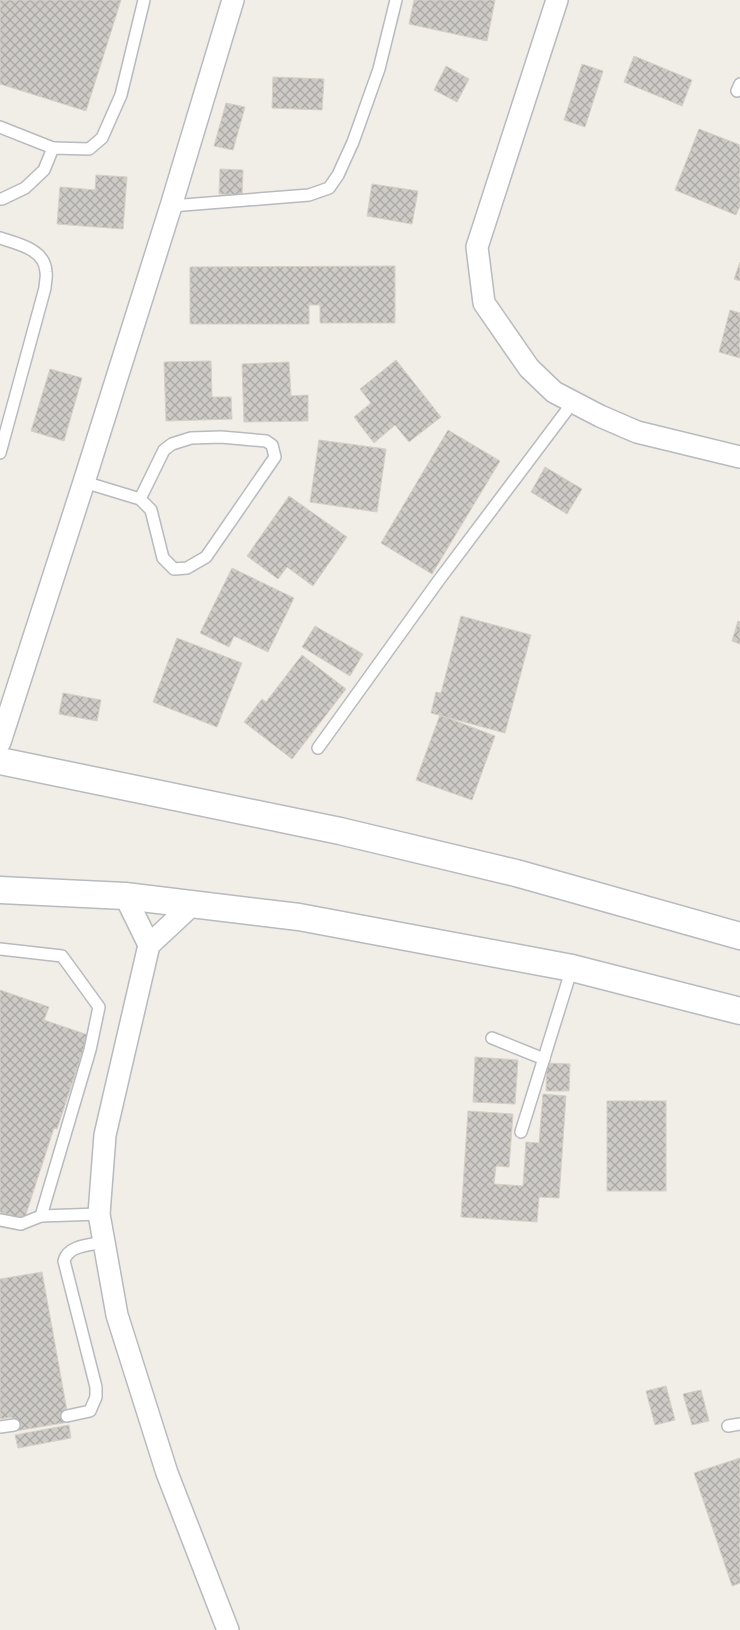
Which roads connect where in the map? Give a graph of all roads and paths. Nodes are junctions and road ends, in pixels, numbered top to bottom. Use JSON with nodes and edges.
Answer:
{"nodes":[{"id":1,"x":144,"y":0,"type":"edge"},
{"id":2,"x":232,"y":0,"type":"edge"},
{"id":3,"x":396,"y":0,"type":"edge"},
{"id":4,"x":557,"y":0,"type":"edge"},
{"id":5,"x":0,"y":127,"type":"edge"},
{"id":6,"x":53,"y":148,"type":"junction"},
{"id":7,"x":0,"y":198,"type":"edge"},
{"id":8,"x":171,"y":206,"type":"junction"},
{"id":9,"x":0,"y":238,"type":"edge"},
{"id":10,"x":573,"y":402,"type":"junction"},
{"id":11,"x":0,"y":453,"type":"edge"},
{"id":12,"x":740,"y":457,"type":"edge"},
{"id":13,"x":84,"y":482,"type":"junction"},
{"id":14,"x":140,"y":500,"type":"junction"},
{"id":15,"x":0,"y":742,"type":"edge"},
{"id":16,"x":318,"y":748,"type":"dead end"},
{"id":17,"x":0,"y":761,"type":"edge"},
{"id":18,"x":0,"y":890,"type":"edge"},
{"id":19,"x":126,"y":896,"type":"junction"},
{"id":20,"x":194,"y":903,"type":"junction"},
{"id":21,"x":740,"y":936,"type":"edge"},
{"id":22,"x":149,"y":945,"type":"junction"},
{"id":23,"x":0,"y":950,"type":"edge"},
{"id":24,"x":572,"y":968,"type":"junction"},
{"id":25,"x":740,"y":1011,"type":"edge"},
{"id":26,"x":492,"y":1038,"type":"dead end"},
{"id":27,"x":544,"y":1059,"type":"junction"},
{"id":28,"x":521,"y":1132,"type":"dead end"},
{"id":29,"x":99,"y":1214,"type":"junction"},
{"id":30,"x":41,"y":1216,"type":"junction"},
{"id":31,"x":0,"y":1220,"type":"edge"},
{"id":32,"x":104,"y":1242,"type":"junction"},
{"id":33,"x":67,"y":1416,"type":"dead end"},
{"id":34,"x":740,"y":1424,"type":"edge"},
{"id":35,"x":14,"y":1425,"type":"dead end"},
{"id":36,"x":728,"y":1426,"type":"dead end"},
{"id":37,"x":0,"y":1427,"type":"edge"},
{"id":38,"x":228,"y":1630,"type":"edge"}],
"edges":[{"from":1,"to":6,"type":"lane"},
{"from":2,"to":8,"type":"street"},
{"from":3,"to":8,"type":"lane"},
{"from":4,"to":10,"type":"street"},
{"from":5,"to":6,"type":"lane"},
{"from":6,"to":7,"type":"lane"},
{"from":8,"to":13,"type":"street"},
{"from":9,"to":11,"type":"lane"},
{"from":10,"to":12,"type":"street"},
{"from":10,"to":16,"type":"lane"},
{"from":13,"to":14,"type":"lane"},
{"from":13,"to":15,"type":"street"},
{"from":14,"to":14,"type":"lane"},
{"from":17,"to":21,"type":"street"},
{"from":18,"to":19,"type":"street"},
{"from":19,"to":20,"type":"street"},
{"from":19,"to":22,"type":"street"},
{"from":20,"to":22,"type":"street"},
{"from":20,"to":24,"type":"street"},
{"from":22,"to":29,"type":"street"},
{"from":23,"to":30,"type":"lane"},
{"from":24,"to":25,"type":"street"},
{"from":24,"to":27,"type":"lane"},
{"from":26,"to":27,"type":"lane"},
{"from":27,"to":28,"type":"lane"},
{"from":29,"to":30,"type":"lane"},
{"from":29,"to":32,"type":"street"},
{"from":30,"to":31,"type":"lane"},
{"from":32,"to":33,"type":"lane"},
{"from":32,"to":38,"type":"street"},
{"from":34,"to":36,"type":"lane"},
{"from":35,"to":37,"type":"lane"}]}
